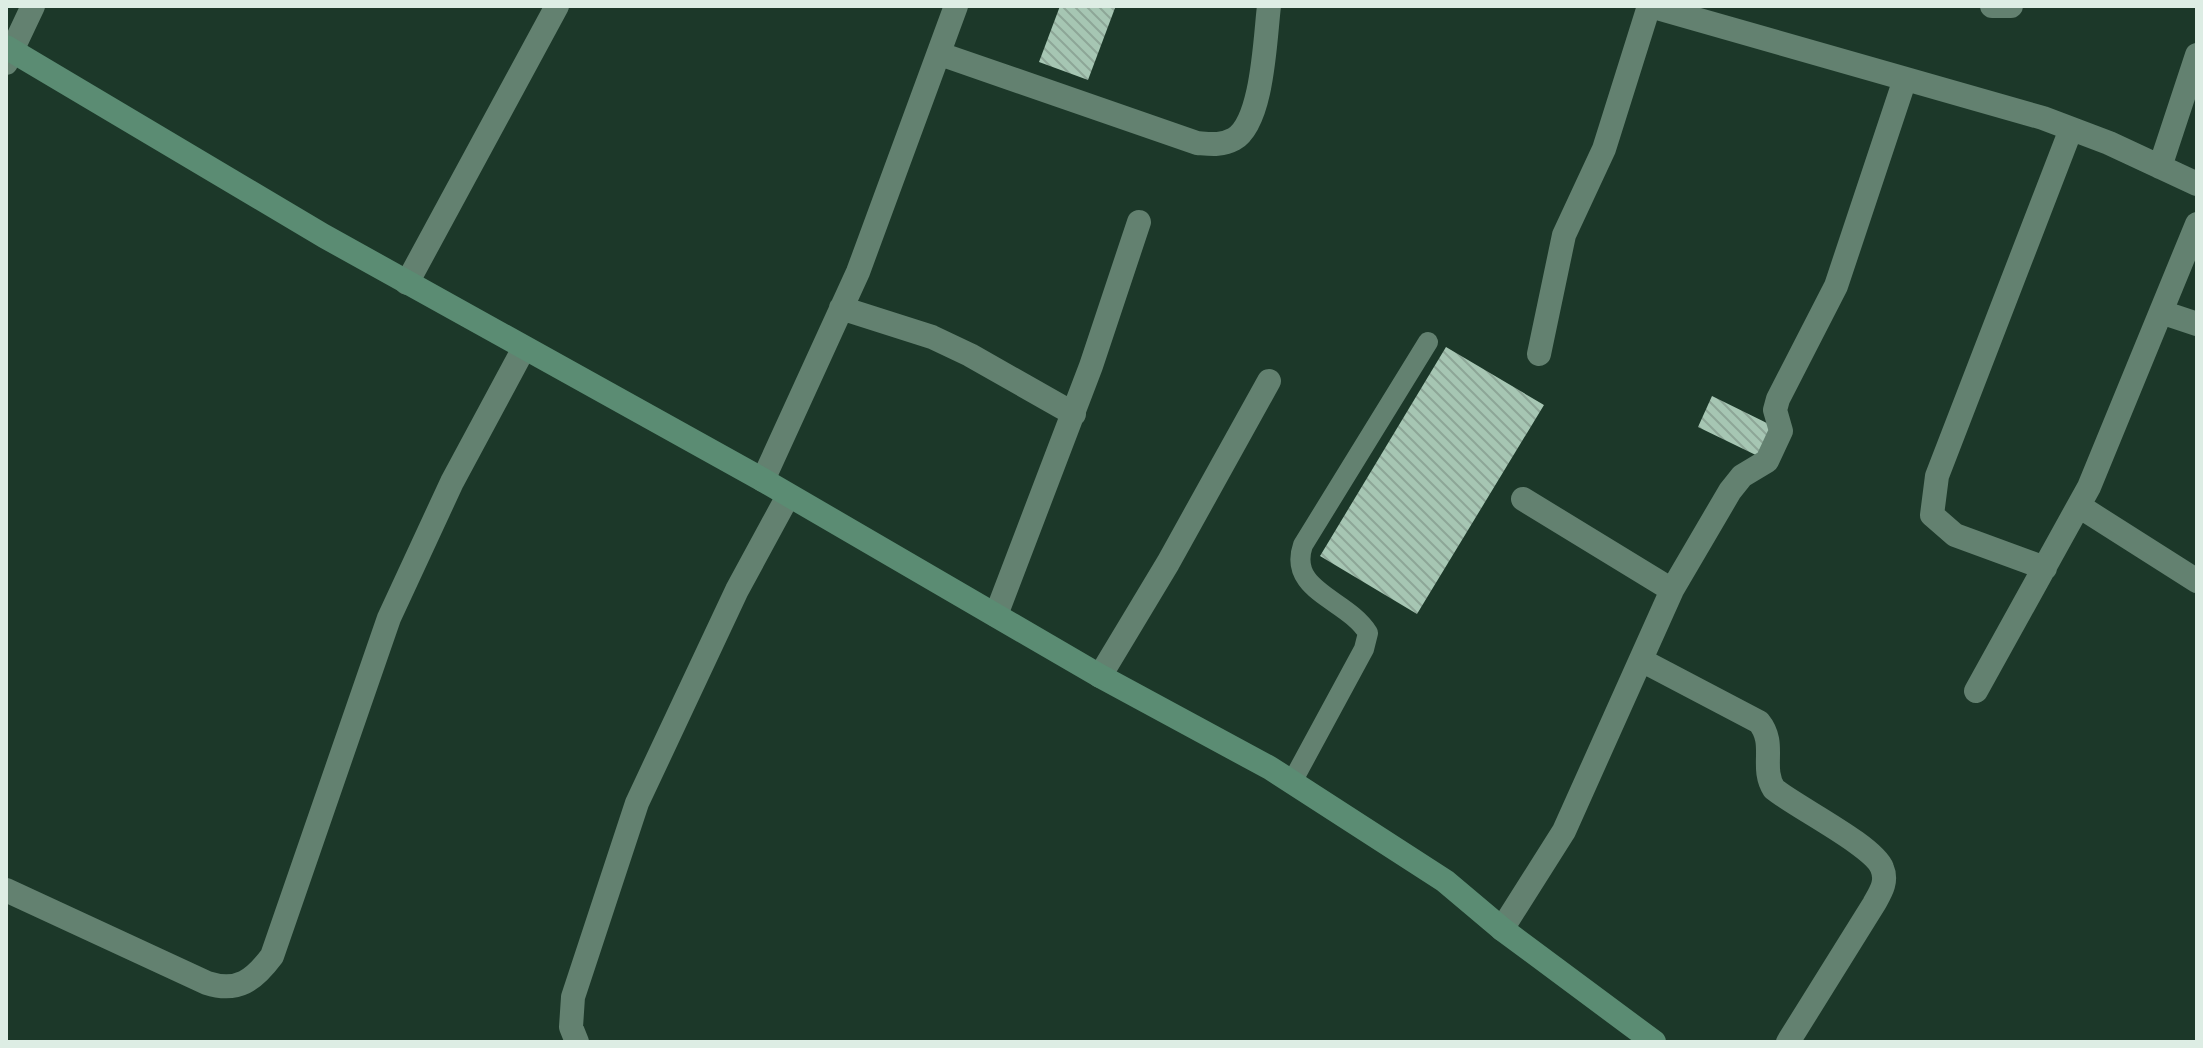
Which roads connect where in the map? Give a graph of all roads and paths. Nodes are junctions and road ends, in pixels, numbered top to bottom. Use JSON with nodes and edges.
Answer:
{"nodes":[{"id":1,"x":33,"y":6,"type":"edge"},
{"id":2,"x":557,"y":6,"type":"edge"},
{"id":3,"x":956,"y":6,"type":"edge"},
{"id":4,"x":1269,"y":6,"type":"edge"},
{"id":5,"x":1650,"y":6,"type":"edge"},
{"id":6,"x":1992,"y":6,"type":"edge"},
{"id":7,"x":2011,"y":6,"type":"edge"},
{"id":8,"x":8,"y":54,"type":"edge"},
{"id":9,"x":940,"y":54,"type":"junction"},
{"id":10,"x":2197,"y":55,"type":"edge"},
{"id":11,"x":1905,"y":79,"type":"junction"},
{"id":12,"x":2071,"y":129,"type":"junction"},
{"id":13,"x":2160,"y":167,"type":"junction"},
{"id":14,"x":2197,"y":184,"type":"edge"},
{"id":15,"x":1139,"y":222,"type":"dead end"},
{"id":16,"x":2197,"y":224,"type":"edge"},
{"id":17,"x":407,"y":283,"type":"junction"},
{"id":18,"x":841,"y":308,"type":"junction"},
{"id":19,"x":2161,"y":312,"type":"junction"},
{"id":20,"x":2197,"y":324,"type":"edge"},
{"id":21,"x":1428,"y":342,"type":"dead end"},
{"id":22,"x":524,"y":348,"type":"junction"},
{"id":23,"x":1539,"y":354,"type":"dead end"},
{"id":24,"x":1269,"y":381,"type":"dead end"},
{"id":25,"x":1074,"y":414,"type":"junction"},
{"id":26,"x":763,"y":480,"type":"junction"},
{"id":27,"x":788,"y":496,"type":"junction"},
{"id":28,"x":1523,"y":499,"type":"dead end"},
{"id":29,"x":2079,"y":506,"type":"junction"},
{"id":30,"x":2045,"y":568,"type":"junction"},
{"id":31,"x":2197,"y":581,"type":"edge"},
{"id":32,"x":1672,"y":590,"type":"junction"},
{"id":33,"x":996,"y":615,"type":"junction"},
{"id":34,"x":1641,"y":660,"type":"junction"},
{"id":35,"x":1100,"y":676,"type":"junction"},
{"id":36,"x":1976,"y":691,"type":"dead end"},
{"id":37,"x":1292,"y":782,"type":"junction"},
{"id":38,"x":6,"y":890,"type":"edge"},
{"id":39,"x":1502,"y":929,"type":"junction"},
{"id":40,"x":577,"y":1042,"type":"edge"},
{"id":41,"x":1654,"y":1042,"type":"edge"},
{"id":42,"x":1788,"y":1042,"type":"edge"}],
"edges":[{"from":1,"to":8,"type":"street"},
{"from":2,"to":17,"type":"street"},
{"from":3,"to":9,"type":"street"},
{"from":4,"to":9,"type":"street"},
{"from":5,"to":11,"type":"street"},
{"from":5,"to":23,"type":"street"},
{"from":6,"to":7,"type":"street"},
{"from":8,"to":17,"type":"main road"},
{"from":9,"to":18,"type":"street"},
{"from":10,"to":13,"type":"street"},
{"from":11,"to":12,"type":"street"},
{"from":11,"to":32,"type":"street"},
{"from":12,"to":13,"type":"street"},
{"from":12,"to":30,"type":"street"},
{"from":13,"to":14,"type":"street"},
{"from":15,"to":25,"type":"street"},
{"from":16,"to":19,"type":"street"},
{"from":17,"to":22,"type":"main road"},
{"from":18,"to":25,"type":"street"},
{"from":18,"to":26,"type":"street"},
{"from":19,"to":20,"type":"street"},
{"from":19,"to":29,"type":"street"},
{"from":21,"to":37,"type":"lane"},
{"from":22,"to":26,"type":"main road"},
{"from":22,"to":38,"type":"street"},
{"from":24,"to":35,"type":"street"},
{"from":25,"to":33,"type":"street"},
{"from":26,"to":27,"type":"main road"},
{"from":27,"to":33,"type":"main road"},
{"from":27,"to":40,"type":"street"},
{"from":28,"to":32,"type":"street"},
{"from":29,"to":30,"type":"street"},
{"from":29,"to":31,"type":"street"},
{"from":30,"to":36,"type":"street"},
{"from":32,"to":34,"type":"street"},
{"from":33,"to":35,"type":"main road"},
{"from":34,"to":39,"type":"street"},
{"from":34,"to":42,"type":"street"},
{"from":35,"to":37,"type":"main road"},
{"from":37,"to":39,"type":"main road"},
{"from":39,"to":41,"type":"main road"}]}
